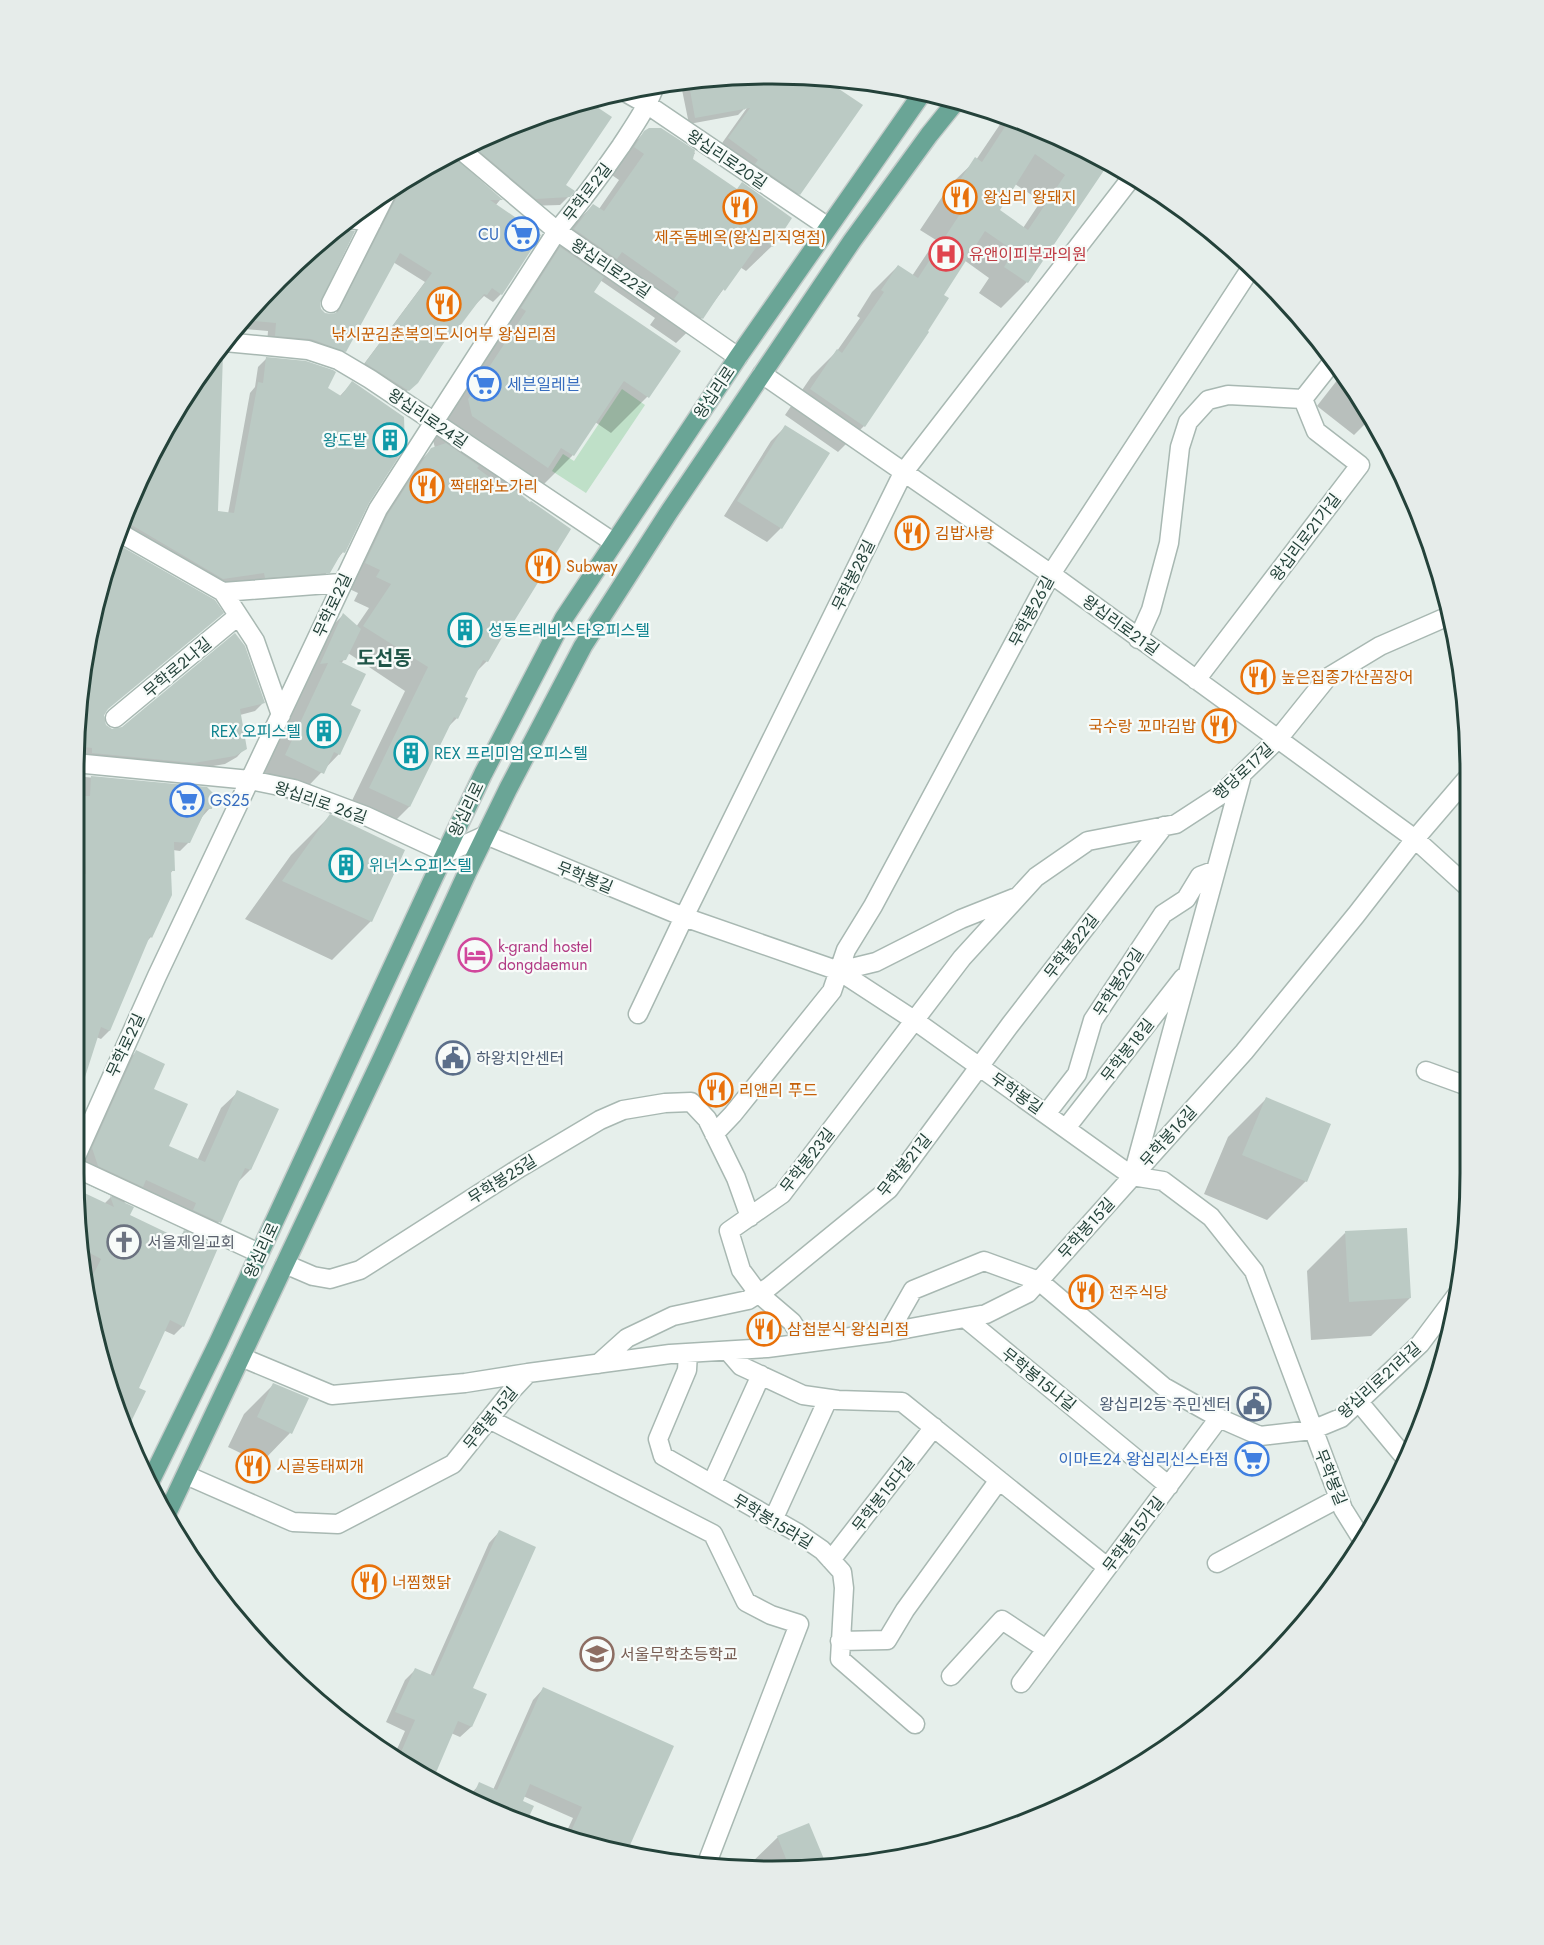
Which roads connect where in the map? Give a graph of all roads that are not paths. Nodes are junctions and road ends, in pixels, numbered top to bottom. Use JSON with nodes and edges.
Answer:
{"nodes":[{"id":1,"x":652,"y":95,"type":"edge"},
{"id":2,"x":634,"y":98,"type":"edge"},
{"id":3,"x":917,"y":99,"type":"edge"},
{"id":4,"x":648,"y":105,"type":"junction"},
{"id":5,"x":951,"y":107,"type":"edge"},
{"id":6,"x":467,"y":155,"type":"edge"},
{"id":7,"x":1127,"y":183,"type":"edge"},
{"id":8,"x":379,"y":208,"type":"edge"},
{"id":9,"x":361,"y":220,"type":"edge"},
{"id":10,"x":372,"y":222,"type":"junction"},
{"id":11,"x":828,"y":227,"type":"junction"},
{"id":12,"x":557,"y":231,"type":"junction"},
{"id":13,"x":1247,"y":275,"type":"edge"},
{"id":14,"x":331,"y":303,"type":"dead end"},
{"id":15,"x":234,"y":343,"type":"edge"},
{"id":16,"x":738,"y":357,"type":"junction"},
{"id":17,"x":1328,"y":367,"type":"edge"},
{"id":18,"x":762,"y":374,"type":"junction"},
{"id":19,"x":1304,"y":399,"type":"junction"},
{"id":20,"x":434,"y":421,"type":"junction"},
{"id":21,"x":903,"y":473,"type":"junction"},
{"id":22,"x":126,"y":536,"type":"edge"},
{"id":23,"x":613,"y":542,"type":"junction"},
{"id":24,"x":1051,"y":574,"type":"junction"},
{"id":25,"x":341,"y":583,"type":"junction"},
{"id":26,"x":223,"y":592,"type":"junction"},
{"id":27,"x":238,"y":616,"type":"junction"},
{"id":28,"x":1443,"y":619,"type":"edge"},
{"id":29,"x":1138,"y":639,"type":"junction"},
{"id":30,"x":1196,"y":680,"type":"junction"},
{"id":31,"x":281,"y":715,"type":"junction"},
{"id":32,"x":115,"y":718,"type":"dead end"},
{"id":33,"x":1278,"y":739,"type":"junction"},
{"id":34,"x":84,"y":764,"type":"edge"},
{"id":35,"x":1242,"y":774,"type":"junction"},
{"id":36,"x":250,"y":780,"type":"junction"},
{"id":37,"x":1460,"y":786,"type":"edge"},
{"id":38,"x":1164,"y":826,"type":"junction"},
{"id":39,"x":486,"y":835,"type":"junction"},
{"id":40,"x":1414,"y":839,"type":"junction"},
{"id":41,"x":446,"y":853,"type":"junction"},
{"id":42,"x":1216,"y":870,"type":"junction"},
{"id":43,"x":1460,"y":880,"type":"edge"},
{"id":44,"x":1019,"y":896,"type":"junction"},
{"id":45,"x":684,"y":917,"type":"junction"},
{"id":46,"x":839,"y":971,"type":"junction"},
{"id":47,"x":1188,"y":972,"type":"junction"},
{"id":48,"x":638,"y":1014,"type":"dead end"},
{"id":49,"x":914,"y":1020,"type":"junction"},
{"id":50,"x":980,"y":1067,"type":"junction"},
{"id":51,"x":1426,"y":1071,"type":"dead end"},
{"id":52,"x":1460,"y":1083,"type":"edge"},
{"id":53,"x":1046,"y":1114,"type":"junction"},
{"id":54,"x":1066,"y":1128,"type":"junction"},
{"id":55,"x":714,"y":1134,"type":"junction"},
{"id":56,"x":84,"y":1139,"type":"edge"},
{"id":57,"x":84,"y":1172,"type":"edge"},
{"id":58,"x":1132,"y":1176,"type":"junction"},
{"id":59,"x":750,"y":1217,"type":"junction"},
{"id":60,"x":259,"y":1253,"type":"junction"},
{"id":61,"x":285,"y":1264,"type":"junction"},
{"id":62,"x":1039,"y":1281,"type":"junction"},
{"id":63,"x":758,"y":1293,"type":"junction"},
{"id":64,"x":1447,"y":1308,"type":"edge"},
{"id":65,"x":964,"y":1318,"type":"junction"},
{"id":66,"x":890,"y":1332,"type":"junction"},
{"id":67,"x":805,"y":1343,"type":"junction"},
{"id":68,"x":728,"y":1351,"type":"junction"},
{"id":69,"x":688,"y":1353,"type":"junction"},
{"id":70,"x":242,"y":1358,"type":"junction"},
{"id":71,"x":598,"y":1364,"type":"junction"},
{"id":72,"x":528,"y":1373,"type":"junction"},
{"id":73,"x":761,"y":1375,"type":"junction"},
{"id":74,"x":828,"y":1399,"type":"junction"},
{"id":75,"x":1358,"y":1401,"type":"junction"},
{"id":76,"x":1219,"y":1418,"type":"junction"},
{"id":77,"x":489,"y":1419,"type":"junction"},
{"id":78,"x":934,"y":1428,"type":"junction"},
{"id":79,"x":1312,"y":1430,"type":"junction"},
{"id":80,"x":1401,"y":1452,"type":"edge"},
{"id":81,"x":154,"y":1474,"type":"edge"},
{"id":82,"x":186,"y":1475,"type":"junction"},
{"id":83,"x":999,"y":1480,"type":"junction"},
{"id":84,"x":712,"y":1484,"type":"junction"},
{"id":85,"x":1169,"y":1486,"type":"junction"},
{"id":86,"x":1339,"y":1498,"type":"junction"},
{"id":87,"x":171,"y":1507,"type":"edge"},
{"id":88,"x":773,"y":1520,"type":"junction"},
{"id":89,"x":1358,"y":1532,"type":"edge"},
{"id":90,"x":831,"y":1560,"type":"junction"},
{"id":91,"x":1216,"y":1563,"type":"dead end"},
{"id":92,"x":1107,"y":1567,"type":"junction"},
{"id":93,"x":840,"y":1641,"type":"junction"},
{"id":94,"x":1046,"y":1649,"type":"junction"},
{"id":95,"x":951,"y":1676,"type":"dead end"},
{"id":96,"x":1021,"y":1683,"type":"dead end"},
{"id":97,"x":915,"y":1724,"type":"dead end"},
{"id":98,"x":709,"y":1858,"type":"edge"}],
"edges":[{"from":1,"to":4,"type":"street","name":"무학로2길"},
{"from":2,"to":4,"type":"street","name":"왕십리로20길"},
{"from":3,"to":11,"type":"main road","name":"왕십리로"},
{"from":4,"to":11,"type":"street","name":"왕십리로20길"},
{"from":4,"to":12,"type":"street","name":"무학로2길"},
{"from":5,"to":18,"type":"main road","name":"왕십리로"},
{"from":6,"to":12,"type":"street","name":"왕십리로22길"},
{"from":7,"to":21,"type":"street","name":"무학봉28길"},
{"from":8,"to":10,"type":"street"},
{"from":9,"to":10,"type":"street"},
{"from":10,"to":14,"type":"street"},
{"from":11,"to":16,"type":"main road","name":"왕십리로"},
{"from":12,"to":16,"type":"street","name":"왕십리로22길"},
{"from":12,"to":20,"type":"street","name":"무학로2길"},
{"from":13,"to":24,"type":"street","name":"무학봉26길"},
{"from":15,"to":20,"type":"street","name":"왕십리로24길"},
{"from":16,"to":23,"type":"main road","name":"왕십리로"},
{"from":17,"to":19,"type":"street"},
{"from":18,"to":21,"type":"street","name":"왕십리로21길"},
{"from":18,"to":39,"type":"main road","name":"왕십리로"},
{"from":19,"to":29,"type":"street"},
{"from":19,"to":30,"type":"street","name":"왕십리로21가길"},
{"from":20,"to":23,"type":"street","name":"왕십리로24길"},
{"from":20,"to":25,"type":"street","name":"무학로2길"},
{"from":21,"to":24,"type":"street","name":"왕십리로21길"},
{"from":21,"to":45,"type":"street","name":"무학봉28길"},
{"from":22,"to":26,"type":"street"},
{"from":23,"to":41,"type":"main road","name":"왕십리로"},
{"from":24,"to":29,"type":"street","name":"왕십리로21길"},
{"from":24,"to":46,"type":"street","name":"무학봉26길"},
{"from":25,"to":26,"type":"street"},
{"from":25,"to":31,"type":"street","name":"무학로2길"},
{"from":26,"to":27,"type":"street"},
{"from":27,"to":31,"type":"street"},
{"from":27,"to":32,"type":"street","name":"무학로2나길"},
{"from":28,"to":33,"type":"street","name":"행당로17길"},
{"from":29,"to":30,"type":"street","name":"왕십리로21길"},
{"from":30,"to":33,"type":"street","name":"왕십리로21길"},
{"from":31,"to":36,"type":"street","name":"무학로2길"},
{"from":33,"to":35,"type":"street","name":"행당로17길"},
{"from":33,"to":40,"type":"street","name":"왕십리로21길"},
{"from":34,"to":36,"type":"street","name":"왕십리로 26길"},
{"from":35,"to":38,"type":"street","name":"행당로17길"},
{"from":35,"to":42,"type":"street","name":"무학봉16길"},
{"from":36,"to":41,"type":"street","name":"왕십리로 26길"},
{"from":36,"to":56,"type":"street","name":"무학로2길"},
{"from":37,"to":40,"type":"street","name":"무학봉16길"},
{"from":38,"to":44,"type":"street","name":"행당로17길"},
{"from":38,"to":50,"type":"street","name":"무학봉22길"},
{"from":39,"to":41,"type":"street"},
{"from":39,"to":45,"type":"street","name":"무학봉길"},
{"from":39,"to":61,"type":"main road","name":"왕십리로"},
{"from":40,"to":43,"type":"street","name":"왕십리로21길"},
{"from":40,"to":58,"type":"street","name":"무학봉16길"},
{"from":41,"to":60,"type":"main road","name":"왕십리로"},
{"from":42,"to":47,"type":"street","name":"무학봉16길"},
{"from":42,"to":53,"type":"street","name":"무학봉20길"},
{"from":44,"to":46,"type":"street","name":"행당로17길"},
{"from":44,"to":49,"type":"street","name":"행당로17길"},
{"from":45,"to":46,"type":"street","name":"무학봉길"},
{"from":45,"to":48,"type":"street","name":"무학봉28길"},
{"from":46,"to":49,"type":"street","name":"무학봉길"},
{"from":46,"to":55,"type":"street"},
{"from":47,"to":54,"type":"street","name":"무학봉18길"},
{"from":47,"to":58,"type":"street","name":"무학봉16길"},
{"from":49,"to":50,"type":"street","name":"무학봉길"},
{"from":49,"to":59,"type":"street","name":"무학봉23길"},
{"from":50,"to":53,"type":"street","name":"무학봉길"},
{"from":50,"to":63,"type":"street","name":"무학봉21길"},
{"from":51,"to":52,"type":"street"},
{"from":53,"to":54,"type":"street","name":"무학봉길"},
{"from":54,"to":58,"type":"street","name":"무학봉길"},
{"from":55,"to":59,"type":"street","name":"무학봉25길"},
{"from":55,"to":61,"type":"street","name":"무학봉25길"},
{"from":57,"to":60,"type":"street"},
{"from":58,"to":62,"type":"street","name":"무학봉15길"},
{"from":58,"to":79,"type":"street","name":"무학봉길"},
{"from":59,"to":63,"type":"street","name":"무학봉23길"},
{"from":60,"to":81,"type":"main road","name":"왕십리로"},
{"from":61,"to":70,"type":"main road","name":"왕십리로"},
{"from":62,"to":65,"type":"street","name":"무학봉15길"},
{"from":62,"to":66,"type":"street"},
{"from":62,"to":76,"type":"street"},
{"from":63,"to":67,"type":"street"},
{"from":63,"to":71,"type":"street","name":"무학봉21길"},
{"from":64,"to":75,"type":"street","name":"왕십리로21라길"},
{"from":65,"to":66,"type":"street","name":"무학봉15길"},
{"from":65,"to":85,"type":"street","name":"무학봉15나길"},
{"from":66,"to":67,"type":"street","name":"무학봉15길"},
{"from":67,"to":68,"type":"street","name":"무학봉15길"},
{"from":68,"to":69,"type":"street","name":"무학봉15길"},
{"from":68,"to":73,"type":"street"},
{"from":69,"to":71,"type":"street","name":"무학봉15길"},
{"from":69,"to":84,"type":"street","name":"무학봉15라길"},
{"from":70,"to":72,"type":"street"},
{"from":70,"to":82,"type":"main road","name":"왕십리로"},
{"from":71,"to":72,"type":"street","name":"무학봉15길"},
{"from":72,"to":77,"type":"street","name":"무학봉15길"},
{"from":73,"to":74,"type":"street"},
{"from":73,"to":84,"type":"street"},
{"from":74,"to":78,"type":"street"},
{"from":74,"to":88,"type":"street"},
{"from":75,"to":79,"type":"street","name":"왕십리로21라길"},
{"from":75,"to":80,"type":"street"},
{"from":76,"to":79,"type":"street"},
{"from":76,"to":85,"type":"street","name":"무학봉15가길"},
{"from":77,"to":82,"type":"street","name":"무학봉15길"},
{"from":77,"to":98,"type":"street"},
{"from":78,"to":83,"type":"street"},
{"from":78,"to":90,"type":"street","name":"무학봉15다길"},
{"from":79,"to":86,"type":"street","name":"무학봉길"},
{"from":82,"to":87,"type":"main road","name":"왕십리로"},
{"from":83,"to":92,"type":"street"},
{"from":83,"to":93,"type":"street"},
{"from":84,"to":88,"type":"street","name":"무학봉15라길"},
{"from":85,"to":92,"type":"street","name":"무학봉15가길"},
{"from":86,"to":89,"type":"street","name":"무학봉길"},
{"from":86,"to":91,"type":"street"},
{"from":88,"to":90,"type":"street","name":"무학봉15라길"},
{"from":90,"to":93,"type":"street","name":"무학봉15라길"},
{"from":92,"to":94,"type":"street","name":"무학봉15가길"},
{"from":93,"to":97,"type":"street","name":"무학봉15라길"},
{"from":94,"to":95,"type":"street"},
{"from":94,"to":96,"type":"street","name":"무학봉15가길"}]}
